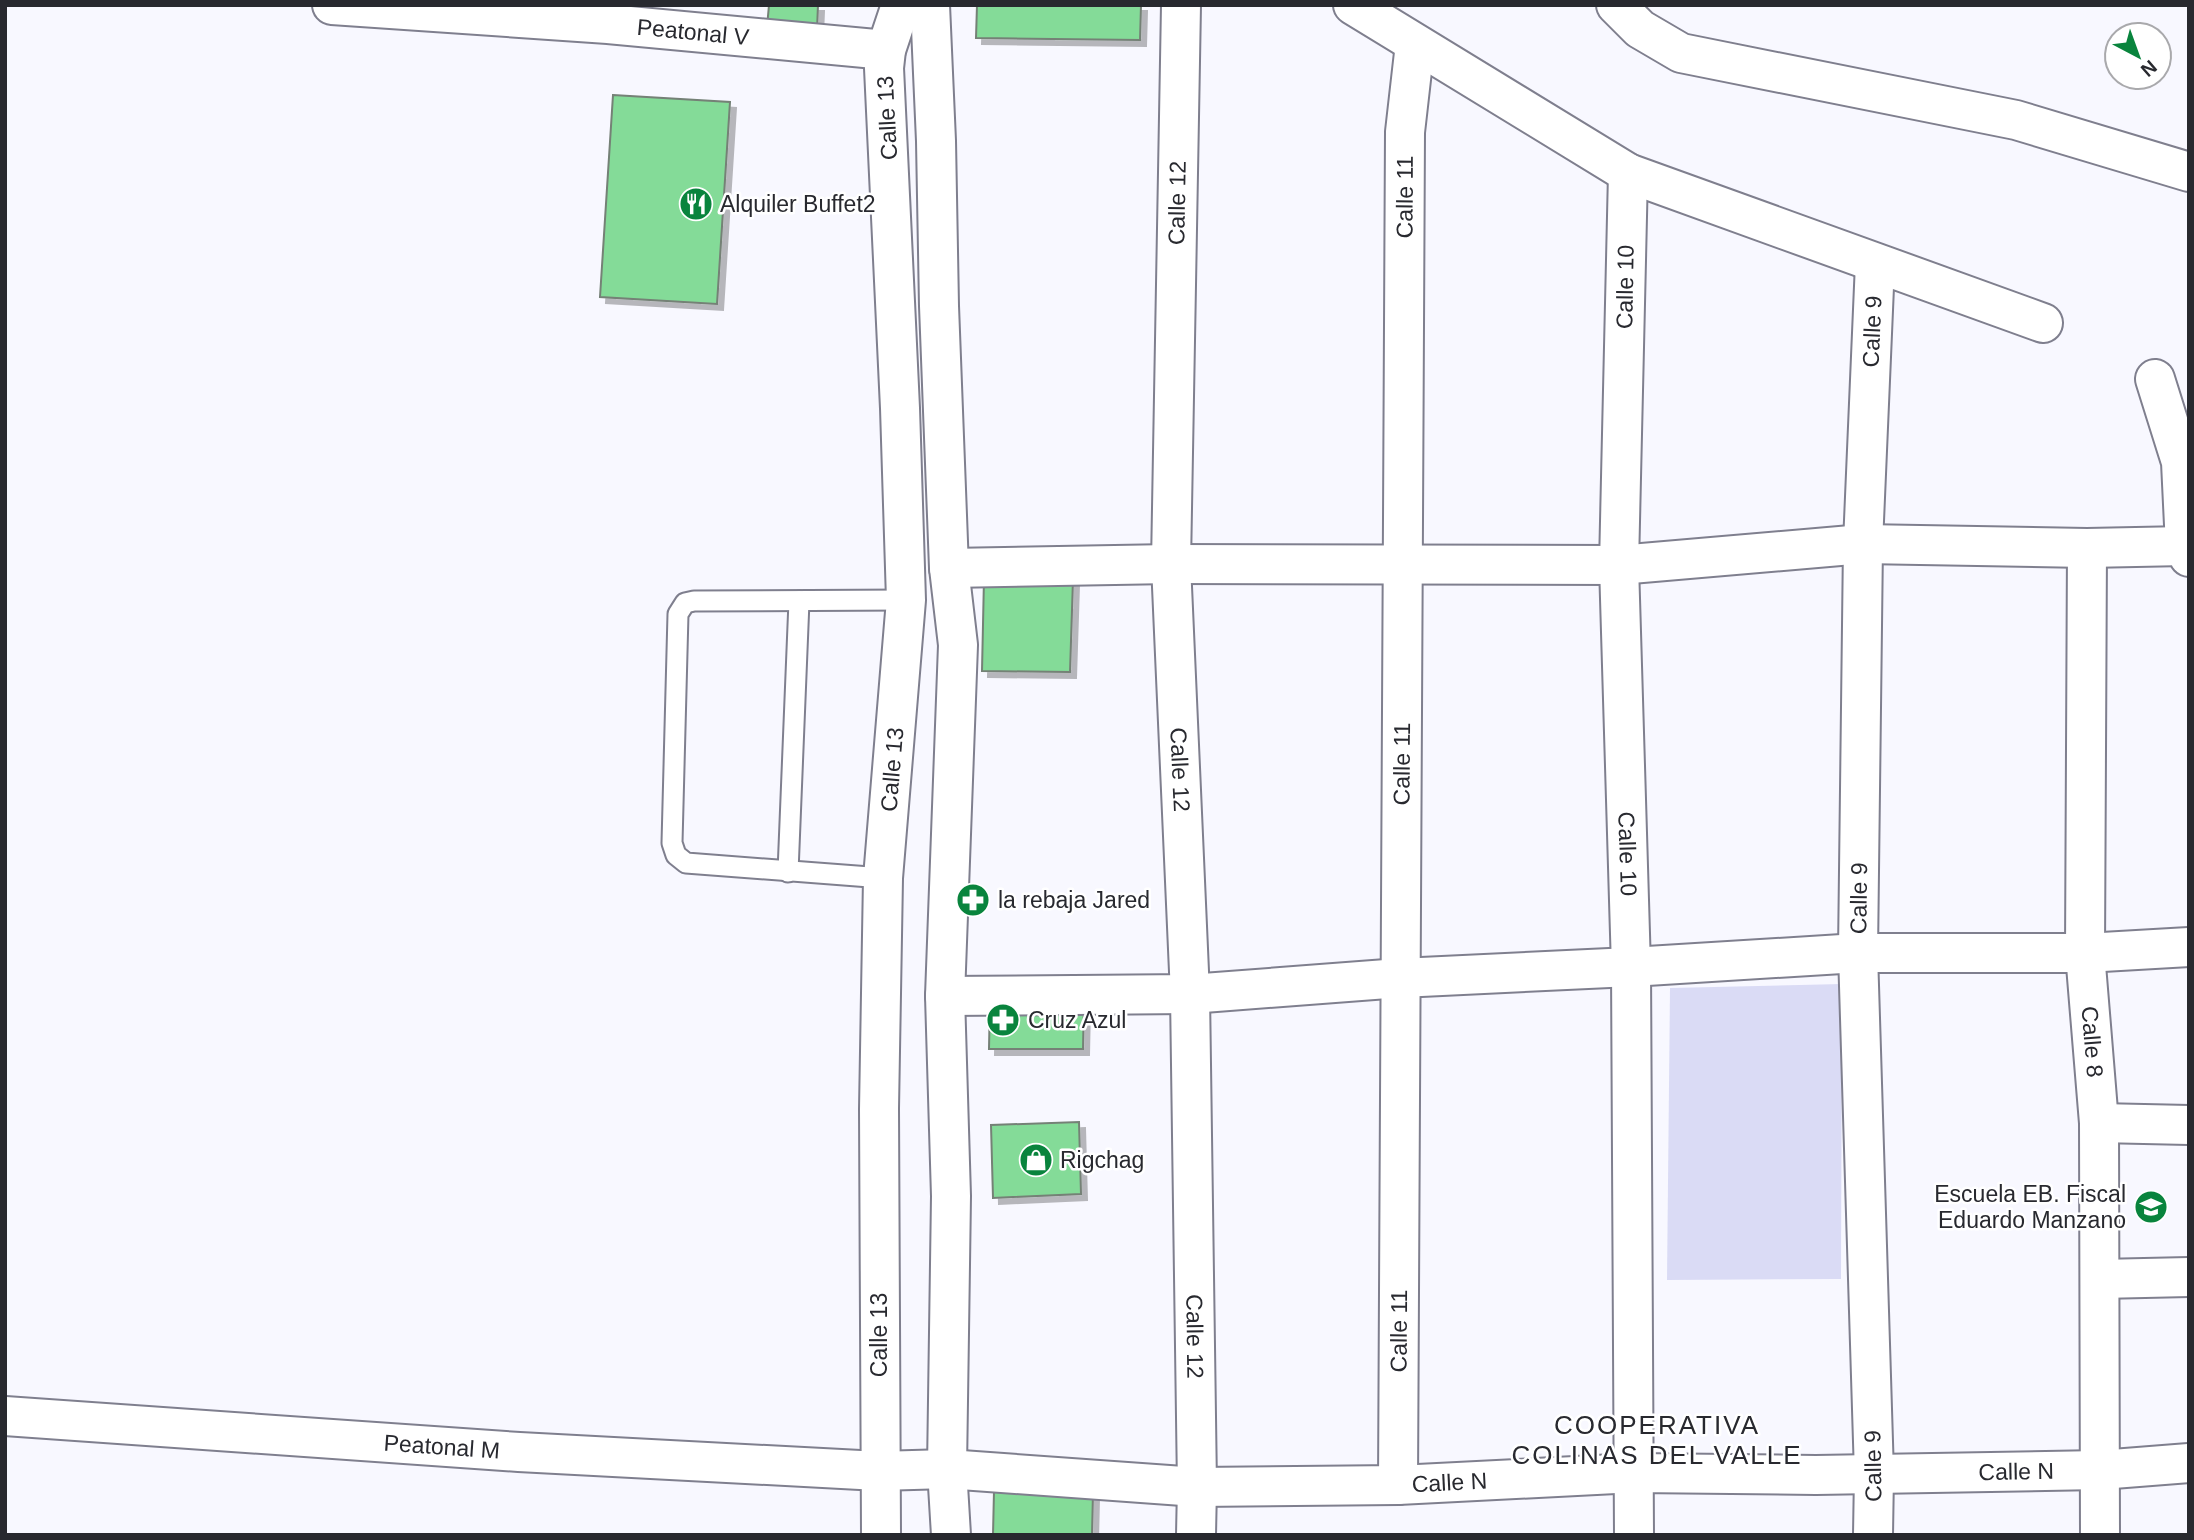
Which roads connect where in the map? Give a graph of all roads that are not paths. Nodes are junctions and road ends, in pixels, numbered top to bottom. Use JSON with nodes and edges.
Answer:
{"nodes":[{"id":1,"x":331,"y":5,"type":"edge"},
{"id":2,"x":901,"y":5,"type":"edge"},
{"id":3,"x":930,"y":5,"type":"edge"},
{"id":4,"x":1181,"y":5,"type":"edge"},
{"id":5,"x":1353,"y":5,"type":"edge"},
{"id":6,"x":1616,"y":5,"type":"edge"},
{"id":7,"x":1415,"y":44,"type":"junction"},
{"id":8,"x":887,"y":50,"type":"junction"},
{"id":9,"x":2189,"y":172,"type":"edge"},
{"id":10,"x":1628,"y":173,"type":"junction"},
{"id":11,"x":1875,"y":263,"type":"junction"},
{"id":12,"x":939,"y":306,"type":"junction"},
{"id":13,"x":896,"y":311,"type":"junction"},
{"id":14,"x":2043,"y":323,"type":"dead end"},
{"id":15,"x":2155,"y":379,"type":"dead end"},
{"id":16,"x":1863,"y":544,"type":"junction"},
{"id":17,"x":2087,"y":548,"type":"junction"},
{"id":18,"x":2187,"y":552,"type":"edge"},
{"id":19,"x":1171,"y":564,"type":"junction"},
{"id":20,"x":1403,"y":564,"type":"junction"},
{"id":21,"x":1619,"y":565,"type":"junction"},
{"id":22,"x":949,"y":568,"type":"junction"},
{"id":23,"x":906,"y":600,"type":"junction"},
{"id":24,"x":799,"y":601,"type":"junction"},
{"id":25,"x":788,"y":872,"type":"junction"},
{"id":26,"x":883,"y":878,"type":"junction"},
{"id":27,"x":2189,"y":947,"type":"edge"},
{"id":28,"x":1858,"y":953,"type":"junction"},
{"id":29,"x":2085,"y":953,"type":"junction"},
{"id":30,"x":1631,"y":967,"type":"junction"},
{"id":31,"x":1400,"y":978,"type":"junction"},
{"id":32,"x":1190,"y":994,"type":"junction"},
{"id":33,"x":945,"y":996,"type":"junction"},
{"id":34,"x":2099,"y":1123,"type":"junction"},
{"id":35,"x":2189,"y":1125,"type":"edge"},
{"id":36,"x":2189,"y":1277,"type":"edge"},
{"id":37,"x":2100,"y":1279,"type":"junction"},
{"id":38,"x":5,"y":1416,"type":"edge"},
{"id":39,"x":2189,"y":1463,"type":"edge"},
{"id":40,"x":947,"y":1469,"type":"junction"},
{"id":41,"x":2099,"y":1470,"type":"junction"},
{"id":42,"x":880,"y":1471,"type":"junction"},
{"id":43,"x":1635,"y":1473,"type":"junction"},
{"id":44,"x":1874,"y":1474,"type":"junction"},
{"id":45,"x":1398,"y":1485,"type":"junction"},
{"id":46,"x":1197,"y":1487,"type":"junction"},
{"id":47,"x":881,"y":1535,"type":"edge"},
{"id":48,"x":951,"y":1535,"type":"edge"},
{"id":49,"x":1196,"y":1535,"type":"edge"},
{"id":50,"x":1634,"y":1535,"type":"edge"},
{"id":51,"x":1873,"y":1535,"type":"edge"},
{"id":52,"x":2100,"y":1535,"type":"edge"}],
"edges":[{"from":1,"to":8,"type":"street","name":"Peatonal V"},
{"from":2,"to":8,"type":"street","name":"Calle 13"},
{"from":3,"to":12,"type":"street","name":"Calle 13"},
{"from":4,"to":19,"type":"street","name":"Calle 12"},
{"from":5,"to":7,"type":"street"},
{"from":6,"to":9,"type":"street"},
{"from":7,"to":10,"type":"street"},
{"from":7,"to":20,"type":"street","name":"Calle 11"},
{"from":8,"to":13,"type":"street","name":"Calle 13"},
{"from":10,"to":11,"type":"street"},
{"from":10,"to":21,"type":"street","name":"Calle 10"},
{"from":11,"to":14,"type":"street"},
{"from":11,"to":16,"type":"street","name":"Calle 9"},
{"from":12,"to":13,"type":"lane"},
{"from":12,"to":22,"type":"street","name":"Calle 13"},
{"from":13,"to":23,"type":"street","name":"Calle 13"},
{"from":15,"to":18,"type":"street"},
{"from":16,"to":17,"type":"street"},
{"from":16,"to":21,"type":"street"},
{"from":16,"to":28,"type":"street","name":"Calle 9"},
{"from":17,"to":18,"type":"street"},
{"from":17,"to":29,"type":"street","name":"Calle 8"},
{"from":19,"to":20,"type":"street"},
{"from":19,"to":22,"type":"street"},
{"from":19,"to":32,"type":"street","name":"Calle 12"},
{"from":20,"to":21,"type":"street"},
{"from":20,"to":31,"type":"street","name":"Calle 11"},
{"from":21,"to":30,"type":"street","name":"Calle 10"},
{"from":22,"to":33,"type":"street","name":"Calle 13"},
{"from":23,"to":24,"type":"lane"},
{"from":23,"to":26,"type":"street","name":"Calle 13"},
{"from":24,"to":25,"type":"lane"},
{"from":24,"to":25,"type":"lane"},
{"from":25,"to":26,"type":"lane"},
{"from":26,"to":42,"type":"street","name":"Calle 13"},
{"from":27,"to":29,"type":"street"},
{"from":28,"to":29,"type":"street"},
{"from":28,"to":30,"type":"street"},
{"from":28,"to":44,"type":"street","name":"Calle 9"},
{"from":29,"to":34,"type":"street","name":"Calle 8"},
{"from":30,"to":31,"type":"street"},
{"from":30,"to":43,"type":"street","name":"Calle 10"},
{"from":31,"to":32,"type":"street"},
{"from":31,"to":45,"type":"street","name":"Calle 11"},
{"from":32,"to":33,"type":"street"},
{"from":32,"to":46,"type":"street","name":"Calle 12"},
{"from":33,"to":40,"type":"street","name":"Calle 13"},
{"from":34,"to":35,"type":"street"},
{"from":34,"to":37,"type":"street","name":"Calle 8"},
{"from":36,"to":37,"type":"street"},
{"from":37,"to":41,"type":"street","name":"Calle 8"},
{"from":38,"to":42,"type":"street","name":"Peatonal M"},
{"from":39,"to":41,"type":"street","name":"Calle N"},
{"from":40,"to":42,"type":"street","name":"Calle N"},
{"from":40,"to":46,"type":"street","name":"Calle N"},
{"from":40,"to":48,"type":"street","name":"Calle 13"},
{"from":41,"to":44,"type":"street","name":"Calle N"},
{"from":41,"to":52,"type":"street","name":"Calle 8"},
{"from":42,"to":47,"type":"street","name":"Calle 13"},
{"from":43,"to":44,"type":"street","name":"Calle N"},
{"from":43,"to":45,"type":"street","name":"Calle N"},
{"from":43,"to":50,"type":"street","name":"Calle 10"},
{"from":44,"to":51,"type":"street","name":"Calle 9"},
{"from":45,"to":46,"type":"street","name":"Calle N"},
{"from":46,"to":49,"type":"street","name":"Calle 12"}]}
